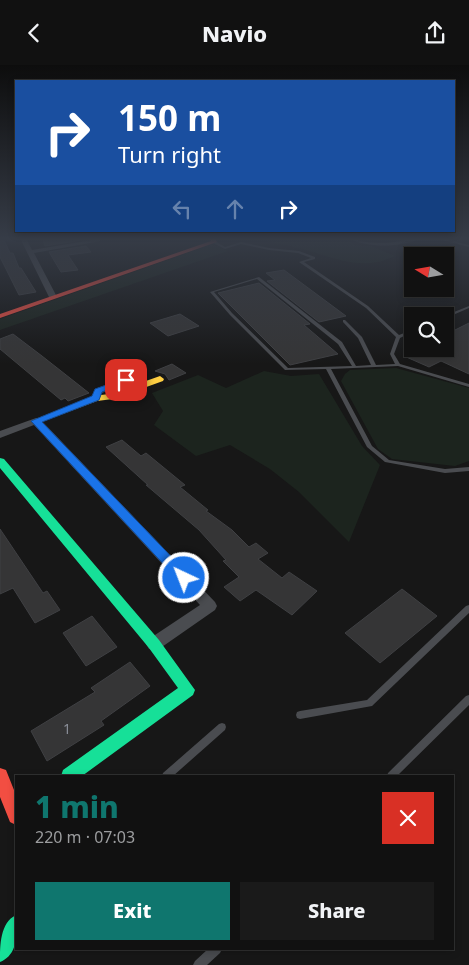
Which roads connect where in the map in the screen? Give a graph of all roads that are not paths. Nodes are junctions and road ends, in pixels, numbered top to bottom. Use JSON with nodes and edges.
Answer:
{"nodes":[{"id":1,"x":44,"y":280,"type":"edge"},
{"id":2,"x":100,"y":280,"type":"edge"},
{"id":3,"x":251,"y":280,"type":"edge"},
{"id":4,"x":261,"y":280,"type":"edge"},
{"id":5,"x":327,"y":280,"type":"edge"},
{"id":6,"x":53,"y":297,"type":"junction"},
{"id":7,"x":469,"y":307,"type":"edge"},
{"id":8,"x":454,"y":313,"type":"edge"},
{"id":9,"x":0,"y":316,"type":"edge"},
{"id":10,"x":344,"y":321,"type":"dead end"},
{"id":11,"x":404,"y":334,"type":"edge"},
{"id":12,"x":398,"y":337,"type":"junction"},
{"id":13,"x":398,"y":365,"type":"junction"},
{"id":14,"x":374,"y":366,"type":"junction"},
{"id":15,"x":355,"y":367,"type":"junction"},
{"id":16,"x":328,"y":368,"type":"junction"},
{"id":17,"x":160,"y":379,"type":"dead end"},
{"id":18,"x":469,"y":386,"type":"edge"},
{"id":19,"x":36,"y":421,"type":"junction"},
{"id":20,"x":0,"y":435,"type":"edge"},
{"id":21,"x":0,"y":461,"type":"edge"},
{"id":22,"x":469,"y":469,"type":"edge"},
{"id":23,"x":469,"y":608,"type":"edge"},
{"id":24,"x":154,"y":644,"type":"junction"},
{"id":25,"x":469,"y":699,"type":"edge"},
{"id":26,"x":300,"y":715,"type":"dead end"},
{"id":27,"x":222,"y":727,"type":"dead end"},
{"id":28,"x":0,"y":775,"type":"edge"},
{"id":29,"x":70,"y":775,"type":"edge"},
{"id":30,"x":167,"y":775,"type":"edge"},
{"id":31,"x":392,"y":775,"type":"edge"},
{"id":32,"x":15,"y":812,"type":"edge"},
{"id":33,"x":15,"y":927,"type":"edge"},
{"id":34,"x":215,"y":950,"type":"edge"},
{"id":35,"x":0,"y":951,"type":"edge"},
{"id":36,"x":199,"y":965,"type":"edge"}],
"edges":[{"from":1,"to":6,"type":"street"},
{"from":2,"to":6,"type":"street"},
{"from":3,"to":16,"type":"lane"},
{"from":4,"to":15,"type":"lane"},
{"from":5,"to":12,"type":"lane"},
{"from":6,"to":9,"type":"street"},
{"from":7,"to":8,"type":"lane"},
{"from":10,"to":14,"type":"lane"},
{"from":11,"to":12,"type":"lane"},
{"from":12,"to":13,"type":"lane"},
{"from":13,"to":14,"type":"lane"},
{"from":13,"to":18,"type":"lane"},
{"from":14,"to":15,"type":"lane"},
{"from":15,"to":16,"type":"lane"},
{"from":16,"to":22,"type":"lane"},
{"from":17,"to":19,"type":"street"},
{"from":19,"to":20,"type":"street"},
{"from":19,"to":24,"type":"street"},
{"from":21,"to":24,"type":"street"},
{"from":23,"to":26,"type":"lane"},
{"from":24,"to":29,"type":"street"},
{"from":25,"to":31,"type":"lane"},
{"from":27,"to":30,"type":"lane"},
{"from":28,"to":32,"type":"street"},
{"from":33,"to":35,"type":"street"},
{"from":34,"to":36,"type":"lane"}]}
